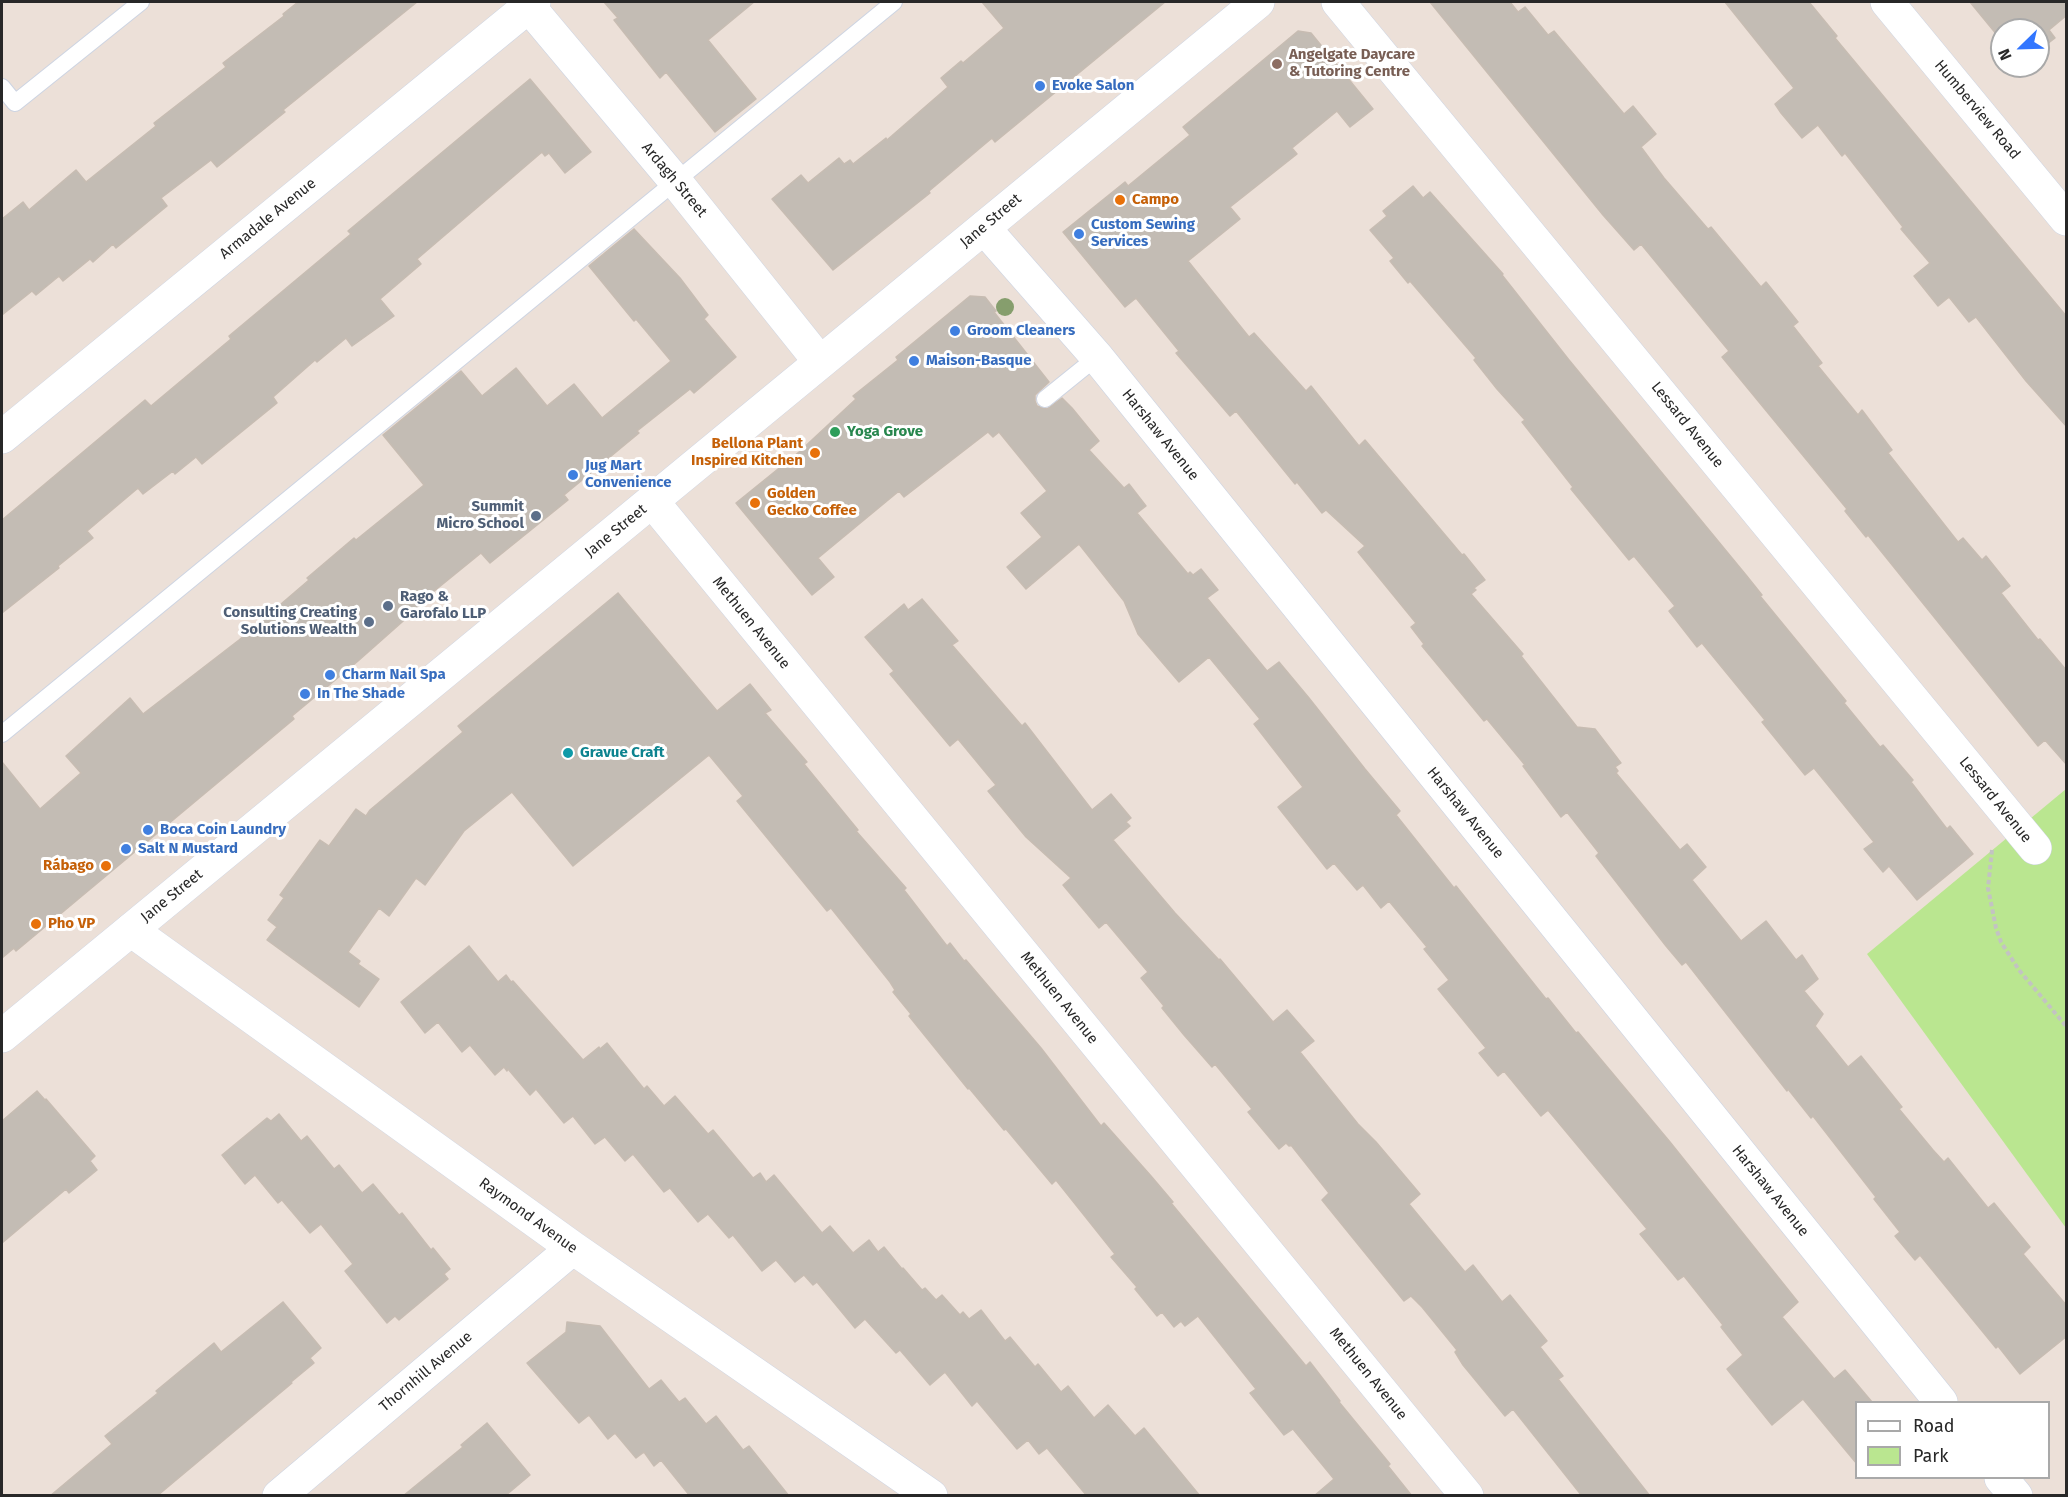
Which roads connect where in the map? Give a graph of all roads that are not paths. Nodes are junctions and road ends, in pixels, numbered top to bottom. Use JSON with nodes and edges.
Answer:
{"nodes":[{"id":1,"x":141,"y":2,"type":"edge"},
{"id":2,"x":894,"y":2,"type":"edge"},
{"id":3,"x":1258,"y":2,"type":"edge"},
{"id":4,"x":1338,"y":2,"type":"edge"},
{"id":5,"x":1887,"y":2,"type":"edge"},
{"id":6,"x":529,"y":3,"type":"edge"},
{"id":7,"x":2,"y":87,"type":"edge"},
{"id":8,"x":676,"y":182,"type":"junction"},
{"id":9,"x":2067,"y":219,"type":"edge"},
{"id":10,"x":984,"y":228,"type":"junction"},
{"id":11,"x":1097,"y":357,"type":"junction"},
{"id":12,"x":820,"y":362,"type":"junction"},
{"id":13,"x":1045,"y":399,"type":"dead end"},
{"id":14,"x":2,"y":437,"type":"edge"},
{"id":15,"x":652,"y":501,"type":"junction"},
{"id":16,"x":2,"y":734,"type":"edge"},
{"id":17,"x":2025,"y":837,"type":"road end"},
{"id":18,"x":131,"y":930,"type":"junction"},
{"id":19,"x":2,"y":1036,"type":"edge"},
{"id":20,"x":573,"y":1248,"type":"junction"},
{"id":21,"x":1940,"y":1401,"type":"edge"},
{"id":22,"x":2002,"y":1479,"type":"edge"},
{"id":23,"x":279,"y":1496,"type":"edge"},
{"id":24,"x":931,"y":1496,"type":"edge"},
{"id":25,"x":1467,"y":1496,"type":"edge"},
{"id":26,"x":2016,"y":1496,"type":"edge"}],
"edges":[{"from":1,"to":7,"type":"lane"},
{"from":2,"to":8,"type":"lane"},
{"from":3,"to":10,"type":"street","name":"Jane Street"},
{"from":4,"to":17,"type":"street","name":"Lessard Avenue"},
{"from":5,"to":9,"type":"street","name":"Humberview Road"},
{"from":6,"to":8,"type":"street","name":"Ardagh Street"},
{"from":6,"to":14,"type":"street","name":"Armadale Avenue"},
{"from":8,"to":12,"type":"street","name":"Ardagh Street"},
{"from":8,"to":16,"type":"lane"},
{"from":10,"to":11,"type":"street","name":"Harshaw Avenue"},
{"from":10,"to":12,"type":"street","name":"Jane Street"},
{"from":11,"to":13,"type":"lane"},
{"from":11,"to":21,"type":"street","name":"Harshaw Avenue"},
{"from":12,"to":15,"type":"street","name":"Jane Street"},
{"from":15,"to":18,"type":"street","name":"Jane Street"},
{"from":15,"to":25,"type":"street","name":"Methuen Avenue"},
{"from":18,"to":19,"type":"street","name":"Jane Street"},
{"from":18,"to":20,"type":"street","name":"Raymond Avenue"},
{"from":20,"to":23,"type":"street","name":"Thornhill Avenue"},
{"from":20,"to":24,"type":"street","name":"Raymond Avenue"},
{"from":22,"to":26,"type":"street"}]}
